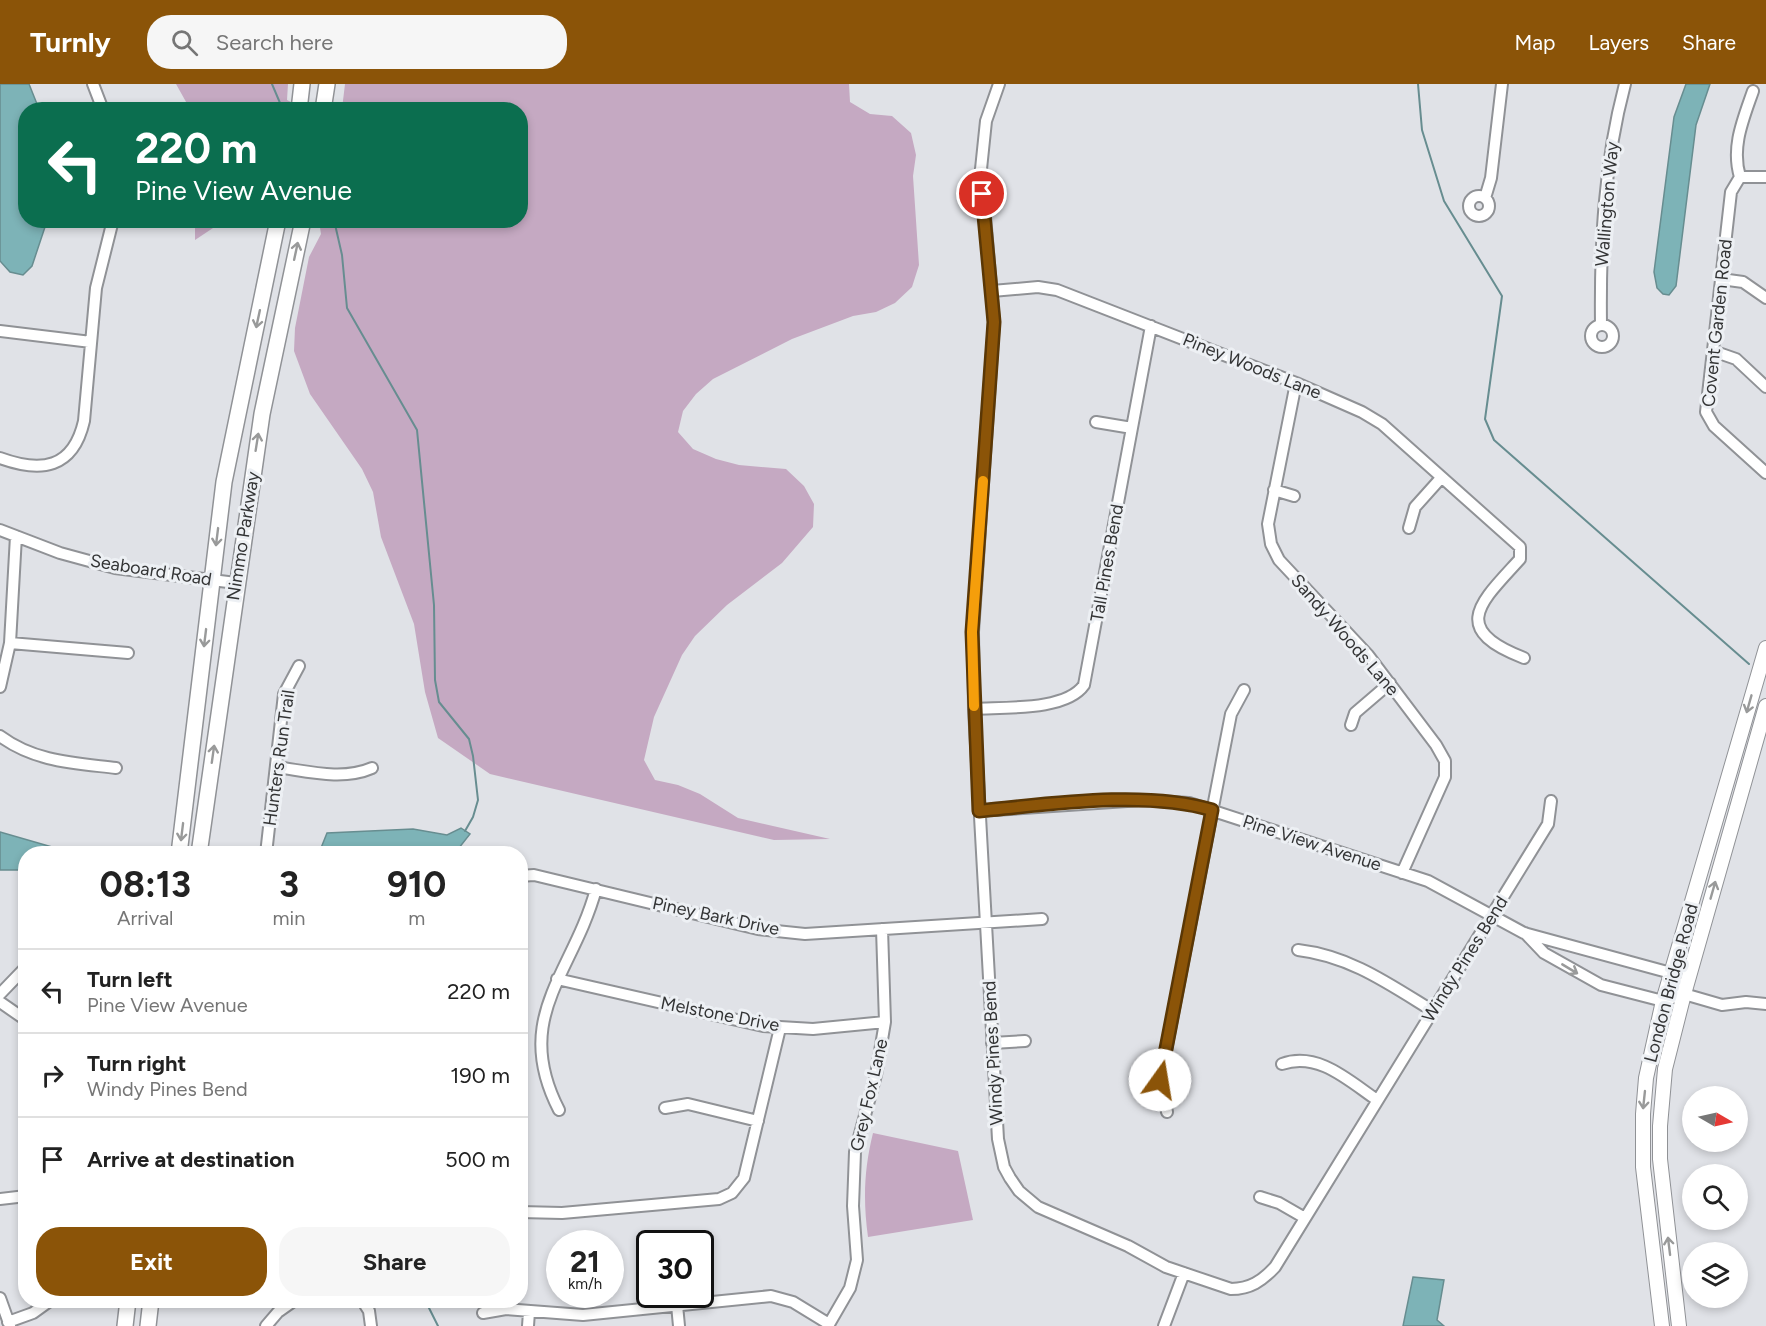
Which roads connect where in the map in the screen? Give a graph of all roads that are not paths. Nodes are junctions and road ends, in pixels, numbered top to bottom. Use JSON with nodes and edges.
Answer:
{"nodes":[{"id":1,"x":93,"y":84,"type":"edge"},
{"id":2,"x":302,"y":84,"type":"edge"},
{"id":3,"x":327,"y":84,"type":"edge"},
{"id":4,"x":999,"y":84,"type":"edge"},
{"id":5,"x":1502,"y":84,"type":"edge"},
{"id":6,"x":1625,"y":84,"type":"edge"},
{"id":7,"x":1753,"y":91,"type":"dead end"},
{"id":8,"x":101,"y":102,"type":"edge"},
{"id":9,"x":300,"y":102,"type":"edge"},
{"id":10,"x":324,"y":102,"type":"edge"},
{"id":11,"x":1740,"y":177,"type":"junction"},
{"id":12,"x":1766,"y":177,"type":"edge"},
{"id":13,"x":1485,"y":198,"type":"dead end"},
{"id":14,"x":112,"y":228,"type":"edge"},
{"id":15,"x":276,"y":228,"type":"edge"},
{"id":16,"x":301,"y":228,"type":"edge"},
{"id":17,"x":1721,"y":279,"type":"junction"},
{"id":18,"x":992,"y":291,"type":"junction"},
{"id":19,"x":1766,"y":298,"type":"edge"},
{"id":20,"x":1601,"y":325,"type":"dead end"},
{"id":21,"x":1151,"y":326,"type":"junction"},
{"id":22,"x":0,"y":331,"type":"edge"},
{"id":23,"x":91,"y":342,"type":"junction"},
{"id":24,"x":1713,"y":351,"type":"junction"},
{"id":25,"x":1296,"y":383,"type":"junction"},
{"id":26,"x":1766,"y":387,"type":"edge"},
{"id":27,"x":1096,"y":422,"type":"dead end"},
{"id":28,"x":1132,"y":428,"type":"junction"},
{"id":29,"x":0,"y":458,"type":"edge"},
{"id":30,"x":1766,"y":473,"type":"edge"},
{"id":31,"x":1441,"y":478,"type":"junction"},
{"id":32,"x":1274,"y":490,"type":"junction"},
{"id":33,"x":1294,"y":496,"type":"dead end"},
{"id":34,"x":1409,"y":528,"type":"dead end"},
{"id":35,"x":0,"y":530,"type":"edge"},
{"id":36,"x":16,"y":536,"type":"junction"},
{"id":37,"x":212,"y":580,"type":"junction"},
{"id":38,"x":236,"y":583,"type":"junction"},
{"id":39,"x":10,"y":643,"type":"junction"},
{"id":40,"x":1766,"y":648,"type":"edge"},
{"id":41,"x":128,"y":653,"type":"dead end"},
{"id":42,"x":1524,"y":658,"type":"dead end"},
{"id":43,"x":299,"y":666,"type":"dead end"},
{"id":44,"x":1390,"y":683,"type":"junction"},
{"id":45,"x":0,"y":687,"type":"edge"},
{"id":46,"x":1244,"y":690,"type":"dead end"},
{"id":47,"x":1766,"y":706,"type":"edge"},
{"id":48,"x":974,"y":710,"type":"junction"},
{"id":49,"x":1351,"y":725,"type":"dead end"},
{"id":50,"x":0,"y":736,"type":"edge"},
{"id":51,"x":276,"y":767,"type":"junction"},
{"id":52,"x":116,"y":768,"type":"dead end"},
{"id":53,"x":372,"y":768,"type":"dead end"},
{"id":54,"x":1551,"y":801,"type":"dead end"},
{"id":55,"x":1212,"y":810,"type":"junction"},
{"id":56,"x":979,"y":811,"type":"junction"},
{"id":57,"x":180,"y":846,"type":"edge"},
{"id":58,"x":200,"y":846,"type":"edge"},
{"id":59,"x":267,"y":846,"type":"edge"},
{"id":60,"x":1402,"y":873,"type":"junction"},
{"id":61,"x":528,"y":875,"type":"edge"},
{"id":62,"x":596,"y":889,"type":"junction"},
{"id":63,"x":1492,"y":916,"type":"junction"},
{"id":64,"x":1042,"y":920,"type":"dead end"},
{"id":65,"x":986,"y":923,"type":"junction"},
{"id":66,"x":882,"y":929,"type":"junction"},
{"id":67,"x":1524,"y":933,"type":"junction"},
{"id":68,"x":1298,"y":950,"type":"dead end"},
{"id":69,"x":1671,"y":973,"type":"junction"},
{"id":70,"x":18,"y":975,"type":"edge"},
{"id":71,"x":557,"y":979,"type":"junction"},
{"id":72,"x":0,"y":994,"type":"edge"},
{"id":73,"x":1684,"y":994,"type":"junction"},
{"id":74,"x":1663,"y":1001,"type":"junction"},
{"id":75,"x":0,"y":1002,"type":"edge"},
{"id":76,"x":1766,"y":1004,"type":"edge"},
{"id":77,"x":1433,"y":1011,"type":"junction"},
{"id":78,"x":18,"y":1014,"type":"edge"},
{"id":79,"x":885,"y":1022,"type":"junction"},
{"id":80,"x":780,"y":1028,"type":"junction"},
{"id":81,"x":1025,"y":1041,"type":"dead end"},
{"id":82,"x":992,"y":1043,"type":"junction"},
{"id":83,"x":1282,"y":1064,"type":"dead end"},
{"id":84,"x":1377,"y":1100,"type":"junction"},
{"id":85,"x":665,"y":1108,"type":"dead end"},
{"id":86,"x":559,"y":1110,"type":"dead end"},
{"id":87,"x":1167,"y":1112,"type":"dead end"},
{"id":88,"x":758,"y":1121,"type":"junction"},
{"id":89,"x":18,"y":1197,"type":"edge"},
{"id":90,"x":1260,"y":1197,"type":"dead end"},
{"id":91,"x":0,"y":1199,"type":"edge"},
{"id":92,"x":528,"y":1212,"type":"edge"},
{"id":93,"x":1305,"y":1218,"type":"junction"},
{"id":94,"x":1184,"y":1273,"type":"junction"},
{"id":95,"x":0,"y":1298,"type":"edge"},
{"id":96,"x":714,"y":1301,"type":"edge"},
{"id":97,"x":40,"y":1308,"type":"edge"},
{"id":98,"x":127,"y":1308,"type":"edge"},
{"id":99,"x":150,"y":1308,"type":"edge"},
{"id":100,"x":284,"y":1308,"type":"edge"},
{"id":101,"x":367,"y":1308,"type":"edge"},
{"id":102,"x":649,"y":1308,"type":"edge"},
{"id":103,"x":677,"y":1308,"type":"edge"},
{"id":104,"x":529,"y":1312,"type":"junction"},
{"id":105,"x":483,"y":1313,"type":"dead end"},
{"id":106,"x":9,"y":1324,"type":"edge"},
{"id":107,"x":828,"y":1325,"type":"edge"},
{"id":108,"x":124,"y":1326,"type":"edge"},
{"id":109,"x":148,"y":1326,"type":"edge"},
{"id":110,"x":266,"y":1326,"type":"edge"},
{"id":111,"x":371,"y":1326,"type":"edge"},
{"id":112,"x":528,"y":1326,"type":"edge"},
{"id":113,"x":679,"y":1326,"type":"edge"},
{"id":114,"x":1164,"y":1326,"type":"edge"},
{"id":115,"x":1662,"y":1326,"type":"edge"},
{"id":116,"x":1679,"y":1326,"type":"edge"}],
"edges":[{"from":1,"to":8,"type":"street"},
{"from":2,"to":9,"type":"highway"},
{"from":3,"to":10,"type":"highway"},
{"from":4,"to":18,"type":"street","name":"Windy Pines Bend"},
{"from":5,"to":13,"type":"street"},
{"from":6,"to":20,"type":"street","name":"Wallington Way"},
{"from":7,"to":11,"type":"street"},
{"from":11,"to":12,"type":"street"},
{"from":11,"to":17,"type":"street","name":"Covent Garden Road"},
{"from":14,"to":23,"type":"street"},
{"from":15,"to":37,"type":"highway","name":"Nimmo Parkway","one_way":true},
{"from":38,"to":16,"type":"highway","name":"Nimmo Parkway","one_way":true},
{"from":17,"to":19,"type":"street"},
{"from":17,"to":24,"type":"street","name":"Covent Garden Road"},
{"from":18,"to":21,"type":"street","name":"Piney Woods Lane"},
{"from":18,"to":48,"type":"street","name":"Windy Pines Bend"},
{"from":21,"to":25,"type":"street","name":"Piney Woods Lane"},
{"from":21,"to":28,"type":"street","name":"Tall Pines Bend"},
{"from":22,"to":23,"type":"street"},
{"from":23,"to":29,"type":"street"},
{"from":24,"to":26,"type":"street"},
{"from":24,"to":30,"type":"street","name":"Covent Garden Road"},
{"from":25,"to":31,"type":"street","name":"Piney Woods Lane"},
{"from":25,"to":32,"type":"street","name":"Sandy Woods Lane"},
{"from":27,"to":28,"type":"street"},
{"from":28,"to":48,"type":"street","name":"Tall Pines Bend"},
{"from":31,"to":34,"type":"street"},
{"from":31,"to":42,"type":"street","name":"Piney Woods Lane"},
{"from":32,"to":33,"type":"street"},
{"from":32,"to":44,"type":"street","name":"Sandy Woods Lane"},
{"from":35,"to":36,"type":"street","name":"Seaboard Road"},
{"from":36,"to":37,"type":"street","name":"Seaboard Road"},
{"from":36,"to":39,"type":"street"},
{"from":37,"to":38,"type":"street","name":"Seaboard Road"},
{"from":37,"to":57,"type":"highway","name":"Nimmo Parkway","one_way":true},
{"from":58,"to":38,"type":"highway","name":"Nimmo Parkway","one_way":true},
{"from":39,"to":41,"type":"street"},
{"from":39,"to":45,"type":"street"},
{"from":40,"to":69,"type":"main road","name":"London Bridge Road","one_way":true},
{"from":43,"to":51,"type":"street","name":"Hunters Run Trail"},
{"from":44,"to":49,"type":"street"},
{"from":44,"to":60,"type":"street","name":"Sandy Woods Lane"},
{"from":46,"to":55,"type":"street"},
{"from":73,"to":47,"type":"main road","name":"London Bridge Road","one_way":true},
{"from":48,"to":56,"type":"street","name":"Windy Pines Bend"},
{"from":50,"to":52,"type":"street"},
{"from":51,"to":53,"type":"street"},
{"from":51,"to":59,"type":"street","name":"Hunters Run Trail"},
{"from":54,"to":63,"type":"street","name":"Windy Pines Bend"},
{"from":55,"to":56,"type":"street","name":"Pine View Avenue"},
{"from":55,"to":60,"type":"street","name":"Pine View Avenue"},
{"from":55,"to":87,"type":"street"},
{"from":56,"to":65,"type":"street","name":"Windy Pines Bend"},
{"from":60,"to":63,"type":"street","name":"Pine View Avenue"},
{"from":61,"to":62,"type":"street","name":"Piney Bark Drive"},
{"from":62,"to":66,"type":"street","name":"Piney Bark Drive"},
{"from":62,"to":71,"type":"street"},
{"from":63,"to":67,"type":"street","name":"Pine View Avenue"},
{"from":63,"to":77,"type":"street","name":"Windy Pines Bend"},
{"from":64,"to":65,"type":"street","name":"Piney Bark Drive"},
{"from":65,"to":66,"type":"street","name":"Piney Bark Drive"},
{"from":65,"to":82,"type":"street","name":"Windy Pines Bend"},
{"from":66,"to":79,"type":"street","name":"Grey Fox Lane"},
{"from":67,"to":69,"type":"street","name":"Pine View Avenue"},
{"from":67,"to":74,"type":"street","name":"Pine View Avenue","one_way":true},
{"from":68,"to":77,"type":"street"},
{"from":69,"to":73,"type":"street"},
{"from":69,"to":74,"type":"main road","name":"London Bridge Road"},
{"from":70,"to":72,"type":"street"},
{"from":71,"to":80,"type":"street","name":"Melstone Drive"},
{"from":71,"to":86,"type":"street"},
{"from":73,"to":74,"type":"street"},
{"from":73,"to":76,"type":"street"},
{"from":116,"to":73,"type":"main road","name":"London Bridge Road","one_way":true},
{"from":74,"to":115,"type":"main road","name":"London Bridge Road","one_way":true},
{"from":75,"to":78,"type":"street"},
{"from":77,"to":84,"type":"street","name":"Windy Pines Bend"},
{"from":79,"to":80,"type":"street","name":"Melstone Drive"},
{"from":79,"to":107,"type":"street","name":"Grey Fox Lane"},
{"from":80,"to":88,"type":"street"},
{"from":81,"to":82,"type":"street"},
{"from":82,"to":94,"type":"street","name":"Windy Pines Bend"},
{"from":83,"to":84,"type":"street"},
{"from":84,"to":93,"type":"street","name":"Windy Pines Bend"},
{"from":85,"to":88,"type":"street"},
{"from":88,"to":92,"type":"street"},
{"from":89,"to":91,"type":"street"},
{"from":90,"to":93,"type":"street"},
{"from":93,"to":94,"type":"street","name":"Windy Pines Bend"},
{"from":94,"to":114,"type":"street"},
{"from":95,"to":106,"type":"street"},
{"from":96,"to":107,"type":"street"},
{"from":97,"to":106,"type":"street"},
{"from":98,"to":108,"type":"highway"},
{"from":99,"to":109,"type":"highway"},
{"from":100,"to":110,"type":"street"},
{"from":101,"to":111,"type":"street"},
{"from":102,"to":104,"type":"street"},
{"from":103,"to":113,"type":"street"},
{"from":104,"to":105,"type":"street"},
{"from":104,"to":112,"type":"street"}]}
